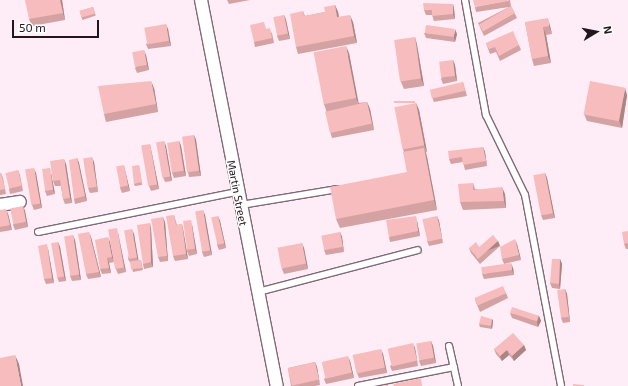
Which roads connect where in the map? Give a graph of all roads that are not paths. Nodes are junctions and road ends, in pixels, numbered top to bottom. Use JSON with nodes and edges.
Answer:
{"nodes":[{"id":1,"x":201,"y":0,"type":"edge"},
{"id":2,"x":465,"y":0,"type":"edge"},
{"id":3,"x":349,"y":187,"type":"edge"},
{"id":4,"x":237,"y":192,"type":"junction"},
{"id":5,"x":20,"y":202,"type":"dead end"},
{"id":6,"x":0,"y":205,"type":"edge"},
{"id":7,"x":239,"y":205,"type":"junction"},
{"id":8,"x":38,"y":232,"type":"dead end"},
{"id":9,"x":418,"y":250,"type":"dead end"},
{"id":10,"x":256,"y":292,"type":"junction"},
{"id":11,"x":450,"y":346,"type":"dead end"},
{"id":12,"x":454,"y":367,"type":"junction"},
{"id":13,"x":277,"y":386,"type":"edge"},
{"id":14,"x":358,"y":386,"type":"edge"},
{"id":15,"x":458,"y":386,"type":"edge"},
{"id":16,"x":560,"y":386,"type":"edge"}],
"edges":[{"from":1,"to":4,"type":"street","name":"Martin Street"},
{"from":2,"to":16,"type":"lane"},
{"from":3,"to":7,"type":"lane"},
{"from":4,"to":7,"type":"street","name":"Martin Street"},
{"from":4,"to":8,"type":"lane"},
{"from":5,"to":6,"type":"street"},
{"from":7,"to":10,"type":"street","name":"Martin Street"},
{"from":9,"to":10,"type":"lane"},
{"from":10,"to":13,"type":"street","name":"Martin Street"},
{"from":11,"to":12,"type":"lane"},
{"from":12,"to":14,"type":"lane"},
{"from":12,"to":15,"type":"lane"}]}
